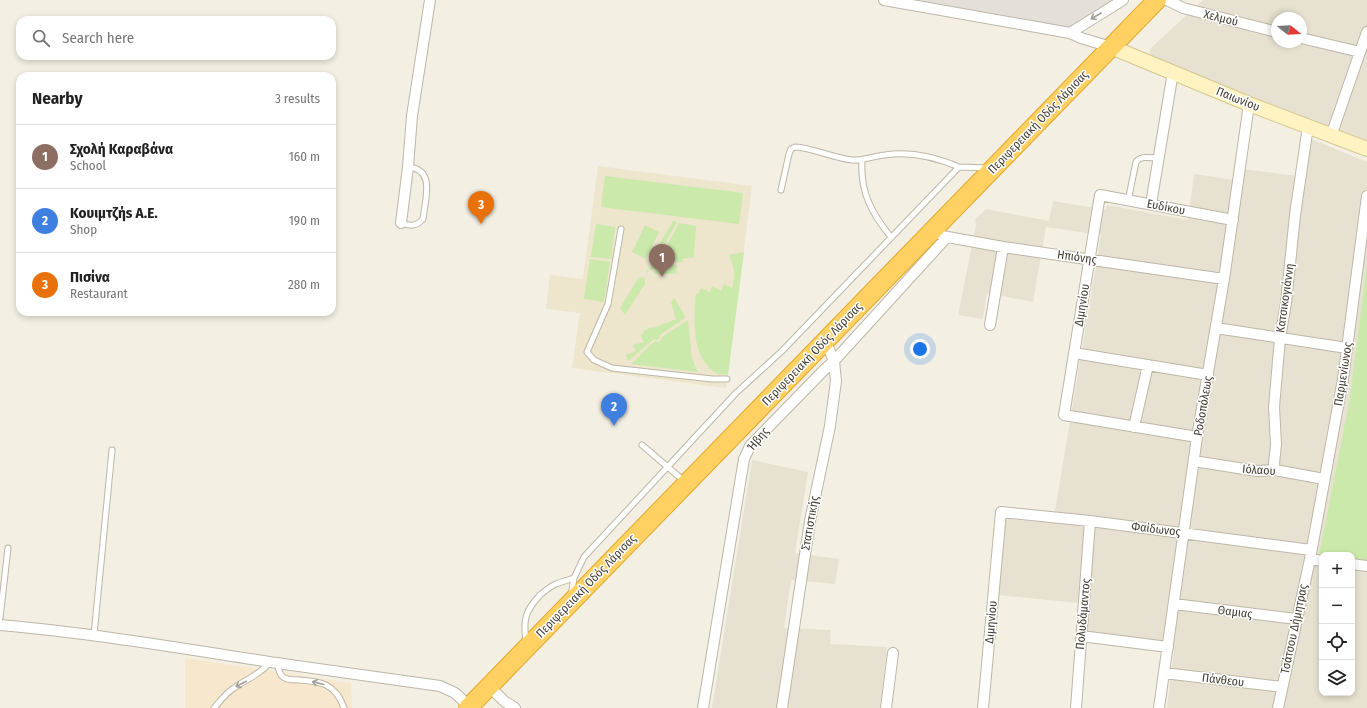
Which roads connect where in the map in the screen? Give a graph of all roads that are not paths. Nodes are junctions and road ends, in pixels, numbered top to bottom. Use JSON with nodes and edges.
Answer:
{"nodes":[{"id":1,"x":430,"y":0,"type":"edge"},
{"id":2,"x":884,"y":0,"type":"edge"},
{"id":3,"x":1123,"y":0,"type":"edge"},
{"id":4,"x":1157,"y":0,"type":"edge"},
{"id":5,"x":1167,"y":0,"type":"edge"},
{"id":6,"x":1271,"y":30,"type":"edge"},
{"id":7,"x":1070,"y":32,"type":"junction"},
{"id":8,"x":1367,"y":32,"type":"edge"},
{"id":9,"x":1307,"y":39,"type":"edge"},
{"id":10,"x":1111,"y":47,"type":"junction"},
{"id":11,"x":1360,"y":52,"type":"junction"},
{"id":12,"x":1173,"y":72,"type":"junction"},
{"id":13,"x":1249,"y":104,"type":"junction"},
{"id":14,"x":1308,"y":126,"type":"junction"},
{"id":15,"x":1331,"y":136,"type":"junction"},
{"id":16,"x":1367,"y":149,"type":"edge"},
{"id":17,"x":1158,"y":158,"type":"junction"},
{"id":18,"x":862,"y":160,"type":"junction"},
{"id":19,"x":408,"y":167,"type":"junction"},
{"id":20,"x":959,"y":167,"type":"junction"},
{"id":21,"x":992,"y":169,"type":"junction"},
{"id":22,"x":781,"y":190,"type":"dead end"},
{"id":23,"x":1100,"y":195,"type":"joint"},
{"id":24,"x":1367,"y":196,"type":"edge"},
{"id":25,"x":1128,"y":200,"type":"junction"},
{"id":26,"x":1151,"y":204,"type":"junction"},
{"id":27,"x":1233,"y":220,"type":"junction"},
{"id":28,"x":400,"y":223,"type":"joint"},
{"id":29,"x":621,"y":229,"type":"dead end"},
{"id":30,"x":930,"y":233,"type":"junction"},
{"id":31,"x":891,"y":237,"type":"junction"},
{"id":32,"x":947,"y":237,"type":"junction"},
{"id":33,"x":1003,"y":247,"type":"junction"},
{"id":34,"x":1089,"y":259,"type":"junction"},
{"id":35,"x":1224,"y":279,"type":"junction"},
{"id":36,"x":990,"y":325,"type":"dead end"},
{"id":37,"x":1216,"y":328,"type":"junction"},
{"id":38,"x":1280,"y":338,"type":"junction"},
{"id":39,"x":825,"y":340,"type":"junction"},
{"id":40,"x":1347,"y":348,"type":"junction"},
{"id":41,"x":1074,"y":353,"type":"junction"},
{"id":42,"x":834,"y":362,"type":"junction"},
{"id":43,"x":1148,"y":366,"type":"junction"},
{"id":44,"x":1208,"y":375,"type":"junction"},
{"id":45,"x":727,"y":379,"type":"dead end"},
{"id":46,"x":1134,"y":427,"type":"junction"},
{"id":47,"x":1197,"y":437,"type":"junction"},
{"id":48,"x":642,"y":445,"type":"dead end"},
{"id":49,"x":112,"y":450,"type":"dead end"},
{"id":50,"x":1194,"y":461,"type":"junction"},
{"id":51,"x":668,"y":466,"type":"junction"},
{"id":52,"x":1275,"y":470,"type":"junction"},
{"id":53,"x":1324,"y":479,"type":"junction"},
{"id":54,"x":686,"y":483,"type":"junction"},
{"id":55,"x":1001,"y":512,"type":"joint"},
{"id":56,"x":1090,"y":521,"type":"junction"},
{"id":57,"x":1184,"y":533,"type":"junction"},
{"id":58,"x":8,"y":548,"type":"dead end"},
{"id":59,"x":1310,"y":555,"type":"junction"},
{"id":60,"x":1319,"y":560,"type":"edge"},
{"id":61,"x":1355,"y":564,"type":"edge"},
{"id":62,"x":1367,"y":566,"type":"edge"},
{"id":63,"x":574,"y":578,"type":"junction"},
{"id":64,"x":570,"y":603,"type":"junction"},
{"id":65,"x":1174,"y":604,"type":"junction"},
{"id":66,"x":0,"y":618,"type":"edge"},
{"id":67,"x":1296,"y":619,"type":"junction"},
{"id":68,"x":0,"y":625,"type":"edge"},
{"id":69,"x":94,"y":635,"type":"junction"},
{"id":70,"x":1081,"y":636,"type":"junction"},
{"id":71,"x":1168,"y":646,"type":"junction"},
{"id":72,"x":527,"y":647,"type":"junction"},
{"id":73,"x":893,"y":653,"type":"dead end"},
{"id":74,"x":273,"y":662,"type":"junction"},
{"id":75,"x":1164,"y":673,"type":"junction"},
{"id":76,"x":489,"y":686,"type":"junction"},
{"id":77,"x":1282,"y":687,"type":"junction"},
{"id":78,"x":500,"y":704,"type":"edge"},
{"id":79,"x":469,"y":707,"type":"edge"},
{"id":80,"x":214,"y":708,"type":"edge"},
{"id":81,"x":344,"y":708,"type":"edge"},
{"id":82,"x":514,"y":708,"type":"edge"},
{"id":83,"x":703,"y":708,"type":"edge"},
{"id":84,"x":782,"y":708,"type":"edge"},
{"id":85,"x":886,"y":708,"type":"edge"},
{"id":86,"x":983,"y":708,"type":"edge"},
{"id":87,"x":1076,"y":708,"type":"edge"},
{"id":88,"x":1159,"y":708,"type":"edge"},
{"id":89,"x":1278,"y":708,"type":"edge"}],
"edges":[{"from":1,"to":19,"type":"street"},
{"from":2,"to":7,"type":"street"},
{"from":3,"to":7,"type":"street","one_way":true},
{"from":4,"to":10,"type":"highway","name":"Περιφερειακή Οδός Λάρισας"},
{"from":5,"to":6,"type":"street","name":"Χελμού"},
{"from":7,"to":10,"type":"street"},
{"from":8,"to":11,"type":"street"},
{"from":9,"to":11,"type":"street"},
{"from":10,"to":12,"type":"street","name":"Παιωνίου"},
{"from":10,"to":21,"type":"highway","name":"Περιφερειακή Οδός Λάρισας"},
{"from":11,"to":15,"type":"street"},
{"from":12,"to":13,"type":"street","name":"Παιωνίου"},
{"from":12,"to":17,"type":"street"},
{"from":13,"to":14,"type":"street","name":"Παιωνίου"},
{"from":13,"to":27,"type":"street","name":"Ροδοπόλεως"},
{"from":14,"to":15,"type":"street","name":"Παιωνίου"},
{"from":14,"to":38,"type":"street","name":"Κατσικογιάννη"},
{"from":15,"to":16,"type":"street","name":"Παιωνίου"},
{"from":17,"to":25,"type":"lane"},
{"from":17,"to":26,"type":"street"},
{"from":18,"to":20,"type":"lane"},
{"from":18,"to":22,"type":"lane"},
{"from":18,"to":31,"type":"lane"},
{"from":19,"to":28,"type":"street"},
{"from":19,"to":28,"type":"lane"},
{"from":20,"to":21,"type":"lane"},
{"from":20,"to":31,"type":"lane"},
{"from":21,"to":30,"type":"highway","name":"Περιφερειακή Οδός Λάρισας"},
{"from":23,"to":25,"type":"street","name":"Ευδίκου"},
{"from":23,"to":34,"type":"street","name":"Διμηνίου"},
{"from":24,"to":40,"type":"street","name":"Παρμενίωνος"},
{"from":25,"to":26,"type":"street","name":"Ευδίκου"},
{"from":26,"to":27,"type":"street","name":"Ευδίκου"},
{"from":27,"to":35,"type":"street","name":"Ροδοπόλεως"},
{"from":29,"to":45,"type":"lane"},
{"from":30,"to":32,"type":"street","name":"Ηπιόνης"},
{"from":30,"to":39,"type":"highway","name":"Περιφερειακή Οδός Λάρισας"},
{"from":31,"to":51,"type":"lane"},
{"from":32,"to":33,"type":"street","name":"Ηπιόνης"},
{"from":32,"to":42,"type":"street","name":"Ήβης"},
{"from":33,"to":34,"type":"street","name":"Ηπιόνης"},
{"from":33,"to":36,"type":"street"},
{"from":34,"to":35,"type":"street","name":"Ηπιόνης"},
{"from":34,"to":41,"type":"street","name":"Διμηνίου"},
{"from":35,"to":37,"type":"street","name":"Ροδοπόλεως"},
{"from":37,"to":38,"type":"street"},
{"from":37,"to":44,"type":"street","name":"Ροδοπόλεως"},
{"from":38,"to":40,"type":"street"},
{"from":38,"to":52,"type":"street","name":"Κατσικογιάννη"},
{"from":39,"to":42,"type":"street","name":"Στατιστικής"},
{"from":39,"to":54,"type":"highway","name":"Περιφερειακή Οδός Λάρισας"},
{"from":40,"to":53,"type":"street","name":"Παρμενίωνος"},
{"from":41,"to":43,"type":"street"},
{"from":41,"to":46,"type":"street","name":"Διμηνίου"},
{"from":42,"to":83,"type":"street","name":"Ήβης"},
{"from":42,"to":84,"type":"street","name":"Στατιστικής"},
{"from":43,"to":44,"type":"street"},
{"from":43,"to":46,"type":"street"},
{"from":44,"to":47,"type":"street","name":"Ροδοπόλεως"},
{"from":46,"to":47,"type":"street"},
{"from":47,"to":50,"type":"street","name":"Ροδοπόλεως"},
{"from":48,"to":51,"type":"lane"},
{"from":49,"to":69,"type":"lane"},
{"from":50,"to":52,"type":"street","name":"Ιόλαου"},
{"from":50,"to":57,"type":"street","name":"Ροδοπόλεως"},
{"from":51,"to":54,"type":"lane"},
{"from":51,"to":63,"type":"lane"},
{"from":52,"to":53,"type":"street","name":"Ιόλαου"},
{"from":53,"to":59,"type":"street","name":"Παρμενίωνος"},
{"from":54,"to":64,"type":"highway","name":"Περιφερειακή Οδός Λάρισας"},
{"from":55,"to":56,"type":"street","name":"Φαίδωνος"},
{"from":55,"to":86,"type":"street","name":"Διμηνίου"},
{"from":56,"to":57,"type":"street","name":"Φαίδωνος"},
{"from":56,"to":70,"type":"street","name":"Πολυδάμαντος"},
{"from":57,"to":59,"type":"street","name":"Φαίδωνος"},
{"from":57,"to":65,"type":"street","name":"Ροδοπόλεως"},
{"from":58,"to":66,"type":"lane"},
{"from":59,"to":60,"type":"street","name":"Φαίδωνος"},
{"from":59,"to":67,"type":"street","name":"Τσάτσου Δήμητρας"},
{"from":61,"to":62,"type":"street"},
{"from":63,"to":64,"type":"lane"},
{"from":63,"to":72,"type":"lane"},
{"from":64,"to":72,"type":"highway","name":"Περιφερειακή Οδός Λάρισας"},
{"from":65,"to":67,"type":"street","name":"Θαμιας"},
{"from":65,"to":71,"type":"street","name":"Ροδοπόλεως"},
{"from":67,"to":77,"type":"street","name":"Τσάτσου Δήμητρας"},
{"from":68,"to":69,"type":"street"},
{"from":69,"to":74,"type":"street"},
{"from":70,"to":71,"type":"street"},
{"from":70,"to":87,"type":"street","name":"Πολυδάμαντος"},
{"from":71,"to":75,"type":"street","name":"Ροδοπόλεως"},
{"from":72,"to":76,"type":"highway","name":"Περιφερειακή Οδός Λάρισας"},
{"from":73,"to":85,"type":"street"},
{"from":74,"to":79,"type":"street"},
{"from":74,"to":80,"type":"lane","one_way":true},
{"from":81,"to":74,"type":"lane","one_way":true},
{"from":75,"to":77,"type":"street","name":"Πάνθεου"},
{"from":75,"to":88,"type":"street","name":"Ροδοπόλεως"},
{"from":76,"to":78,"type":"street"},
{"from":76,"to":79,"type":"highway","name":"Περιφερειακή Οδός Λάρισας"},
{"from":77,"to":89,"type":"street","name":"Τσάτσου Δήμητρας"},
{"from":78,"to":82,"type":"street"}]}
